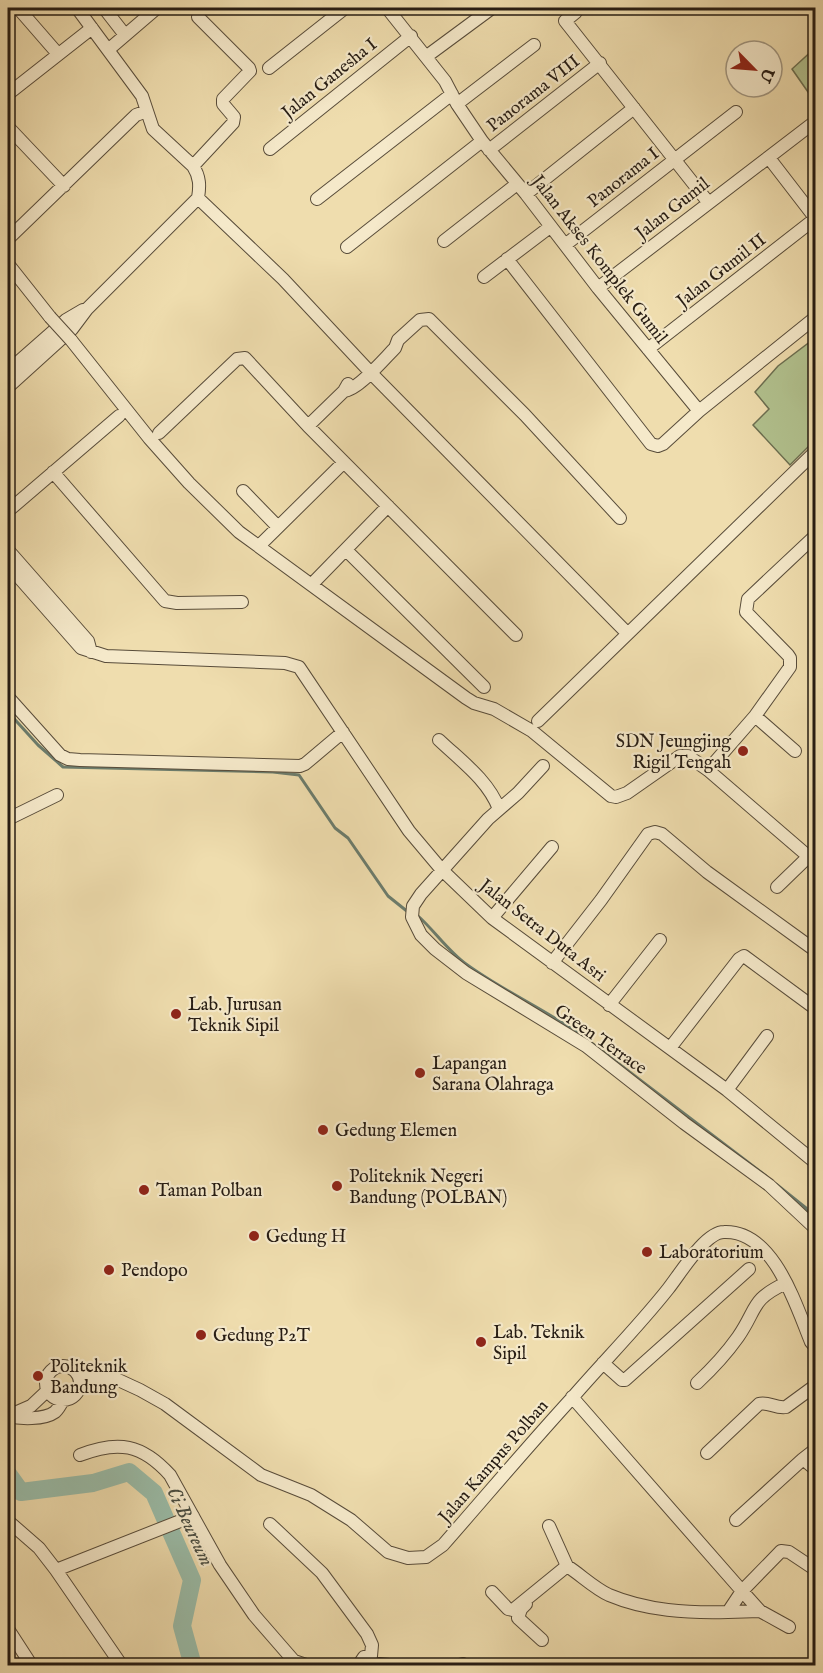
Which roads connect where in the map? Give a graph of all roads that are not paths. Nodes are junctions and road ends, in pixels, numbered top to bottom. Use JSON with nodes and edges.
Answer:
{"nodes":[{"id":1,"x":18,"y":8,"type":"edge"},
{"id":2,"x":76,"y":8,"type":"edge"},
{"id":3,"x":104,"y":8,"type":"edge"},
{"id":4,"x":157,"y":8,"type":"edge"},
{"id":5,"x":345,"y":8,"type":"edge"},
{"id":6,"x":492,"y":8,"type":"edge"},
{"id":7,"x":393,"y":9,"type":"edge"},
{"id":8,"x":576,"y":12,"type":"dead end"},
{"id":9,"x":198,"y":17,"type":"dead end"},
{"id":10,"x":92,"y":28,"type":"junction"},
{"id":11,"x":125,"y":35,"type":"junction"},
{"id":12,"x":411,"y":36,"type":"junction"},
{"id":13,"x":534,"y":45,"type":"dead end"},
{"id":14,"x":108,"y":50,"type":"junction"},
{"id":15,"x":58,"y":54,"type":"junction"},
{"id":16,"x":427,"y":56,"type":"junction"},
{"id":17,"x":600,"y":63,"type":"junction"},
{"id":18,"x":269,"y":68,"type":"dead end"},
{"id":19,"x":8,"y":94,"type":"edge"},
{"id":20,"x":455,"y":99,"type":"junction"},
{"id":21,"x":634,"y":108,"type":"junction"},
{"id":22,"x":147,"y":111,"type":"junction"},
{"id":23,"x":736,"y":112,"type":"dead end"},
{"id":24,"x":812,"y":123,"type":"dead end"},
{"id":25,"x":9,"y":128,"type":"edge"},
{"id":26,"x":485,"y":146,"type":"junction"},
{"id":27,"x":270,"y":148,"type":"dead end"},
{"id":28,"x":769,"y":158,"type":"junction"},
{"id":29,"x":675,"y":159,"type":"junction"},
{"id":30,"x":193,"y":166,"type":"junction"},
{"id":31,"x":518,"y":184,"type":"junction"},
{"id":32,"x":64,"y":186,"type":"junction"},
{"id":33,"x":526,"y":194,"type":"junction"},
{"id":34,"x":198,"y":198,"type":"junction"},
{"id":35,"x":317,"y":199,"type":"dead end"},
{"id":36,"x":708,"y":202,"type":"junction"},
{"id":37,"x":815,"y":219,"type":"edge"},
{"id":38,"x":550,"y":227,"type":"junction"},
{"id":39,"x":8,"y":238,"type":"edge"},
{"id":40,"x":444,"y":241,"type":"dead end"},
{"id":41,"x":564,"y":245,"type":"junction"},
{"id":42,"x":347,"y":247,"type":"dead end"},
{"id":43,"x":507,"y":259,"type":"junction"},
{"id":44,"x":8,"y":264,"type":"edge"},
{"id":45,"x":484,"y":277,"type":"dead end"},
{"id":46,"x":598,"y":288,"type":"junction"},
{"id":47,"x":816,"y":317,"type":"edge"},
{"id":48,"x":45,"y":346,"type":"junction"},
{"id":49,"x":648,"y":349,"type":"junction"},
{"id":50,"x":367,"y":370,"type":"junction"},
{"id":51,"x":8,"y":371,"type":"edge"},
{"id":52,"x":8,"y":387,"type":"edge"},
{"id":53,"x":699,"y":411,"type":"junction"},
{"id":54,"x":119,"y":416,"type":"dead end"},
{"id":55,"x":308,"y":426,"type":"junction"},
{"id":56,"x":159,"y":433,"type":"dead end"},
{"id":57,"x":816,"y":451,"type":"edge"},
{"id":58,"x":344,"y":462,"type":"junction"},
{"id":59,"x":54,"y":472,"type":"junction"},
{"id":60,"x":243,"y":491,"type":"dead end"},
{"id":61,"x":388,"y":506,"type":"junction"},
{"id":62,"x":8,"y":511,"type":"edge"},
{"id":63,"x":620,"y":518,"type":"dead end"},
{"id":64,"x":278,"y":527,"type":"junction"},
{"id":65,"x":816,"y":535,"type":"edge"},
{"id":66,"x":263,"y":542,"type":"dead end"},
{"id":67,"x":8,"y":550,"type":"edge"},
{"id":68,"x":346,"y":550,"type":"junction"},
{"id":69,"x":8,"y":565,"type":"edge"},
{"id":70,"x":315,"y":581,"type":"dead end"},
{"id":71,"x":44,"y":597,"type":"junction"},
{"id":72,"x":242,"y":602,"type":"dead end"},
{"id":73,"x":627,"y":633,"type":"junction"},
{"id":74,"x":516,"y":635,"type":"dead end"},
{"id":75,"x":484,"y":687,"type":"dead end"},
{"id":76,"x":8,"y":697,"type":"edge"},
{"id":77,"x":754,"y":716,"type":"junction"},
{"id":78,"x":538,"y":721,"type":"dead end"},
{"id":79,"x":343,"y":732,"type":"junction"},
{"id":80,"x":439,"y":740,"type":"dead end"},
{"id":81,"x":795,"y":752,"type":"dead end"},
{"id":82,"x":543,"y":766,"type":"dead end"},
{"id":83,"x":708,"y":770,"type":"junction"},
{"id":84,"x":57,"y":795,"type":"dead end"},
{"id":85,"x":499,"y":809,"type":"junction"},
{"id":86,"x":8,"y":819,"type":"edge"},
{"id":87,"x":552,"y":847,"type":"dead end"},
{"id":88,"x":812,"y":860,"type":"edge"},
{"id":89,"x":441,"y":869,"type":"junction"},
{"id":90,"x":777,"y":887,"type":"dead end"},
{"id":91,"x":492,"y":918,"type":"junction"},
{"id":92,"x":660,"y":940,"type":"dead end"},
{"id":93,"x":816,"y":951,"type":"edge"},
{"id":94,"x":552,"y":963,"type":"junction"},
{"id":95,"x":609,"y":1005,"type":"junction"},
{"id":96,"x":816,"y":1009,"type":"edge"},
{"id":97,"x":767,"y":1036,"type":"dead end"},
{"id":98,"x":670,"y":1048,"type":"junction"},
{"id":99,"x":727,"y":1090,"type":"junction"},
{"id":100,"x":816,"y":1163,"type":"edge"},
{"id":101,"x":816,"y":1229,"type":"edge"},
{"id":102,"x":749,"y":1269,"type":"dead end"},
{"id":103,"x":786,"y":1283,"type":"junction"},
{"id":104,"x":816,"y":1348,"type":"edge"},
{"id":105,"x":603,"y":1363,"type":"junction"},
{"id":106,"x":78,"y":1374,"type":"junction"},
{"id":107,"x":112,"y":1376,"type":"junction"},
{"id":108,"x":698,"y":1383,"type":"dead end"},
{"id":109,"x":816,"y":1385,"type":"edge"},
{"id":110,"x":79,"y":1388,"type":"junction"},
{"id":111,"x":48,"y":1390,"type":"junction"},
{"id":112,"x":572,"y":1397,"type":"junction"},
{"id":113,"x":63,"y":1400,"type":"junction"},
{"id":114,"x":8,"y":1416,"type":"edge"},
{"id":115,"x":816,"y":1452,"type":"edge"},
{"id":116,"x":707,"y":1453,"type":"dead end"},
{"id":117,"x":80,"y":1455,"type":"dead end"},
{"id":118,"x":803,"y":1459,"type":"junction"},
{"id":119,"x":816,"y":1470,"type":"edge"},
{"id":120,"x":193,"y":1516,"type":"junction"},
{"id":121,"x":736,"y":1520,"type":"dead end"},
{"id":122,"x":8,"y":1522,"type":"edge"},
{"id":123,"x":270,"y":1524,"type":"dead end"},
{"id":124,"x":549,"y":1526,"type":"dead end"},
{"id":125,"x":567,"y":1566,"type":"junction"},
{"id":126,"x":56,"y":1570,"type":"junction"},
{"id":127,"x":816,"y":1570,"type":"edge"},
{"id":128,"x":742,"y":1591,"type":"junction"},
{"id":129,"x":492,"y":1592,"type":"dead end"},
{"id":130,"x":532,"y":1595,"type":"junction"},
{"id":131,"x":760,"y":1611,"type":"junction"},
{"id":132,"x":728,"y":1612,"type":"junction"},
{"id":133,"x":789,"y":1627,"type":"dead end"},
{"id":134,"x":8,"y":1629,"type":"edge"},
{"id":135,"x":542,"y":1640,"type":"dead end"},
{"id":136,"x":376,"y":1662,"type":"edge"},
{"id":137,"x":292,"y":1663,"type":"edge"},
{"id":138,"x":32,"y":1665,"type":"edge"},
{"id":139,"x":122,"y":1665,"type":"edge"},
{"id":140,"x":309,"y":1665,"type":"edge"},
{"id":141,"x":358,"y":1665,"type":"edge"},
{"id":142,"x":399,"y":1665,"type":"edge"},
{"id":143,"x":456,"y":1665,"type":"edge"},
{"id":144,"x":466,"y":1665,"type":"edge"}],
"edges":[{"from":1,"to":15,"type":"street"},
{"from":2,"to":10,"type":"street"},
{"from":3,"to":11,"type":"street"},
{"from":4,"to":11,"type":"street"},
{"from":5,"to":18,"type":"street"},
{"from":6,"to":16,"type":"street"},
{"from":7,"to":12,"type":"street","name":"Jalan Akses Komplek Gumil"},
{"from":8,"to":17,"type":"street"},
{"from":9,"to":30,"type":"street"},
{"from":10,"to":14,"type":"street"},
{"from":10,"to":15,"type":"street"},
{"from":11,"to":14,"type":"street"},
{"from":12,"to":16,"type":"street","name":"Jalan Akses Komplek Gumil"},
{"from":12,"to":27,"type":"street","name":"Jalan Ganesha I"},
{"from":13,"to":20,"type":"street"},
{"from":14,"to":22,"type":"street"},
{"from":15,"to":19,"type":"street"},
{"from":16,"to":20,"type":"street","name":"Jalan Akses Komplek Gumil"},
{"from":17,"to":21,"type":"street"},
{"from":17,"to":26,"type":"street","name":"Panorama VIII"},
{"from":20,"to":26,"type":"street","name":"Jalan Akses Komplek Gumil"},
{"from":20,"to":35,"type":"street"},
{"from":21,"to":29,"type":"street"},
{"from":21,"to":33,"type":"street"},
{"from":22,"to":30,"type":"street"},
{"from":22,"to":32,"type":"street"},
{"from":23,"to":29,"type":"street","name":"Panorama I"},
{"from":24,"to":28,"type":"street","name":"Jalan Gumil"},
{"from":25,"to":32,"type":"street"},
{"from":26,"to":31,"type":"street","name":"Jalan Akses Komplek Gumil"},
{"from":26,"to":42,"type":"street","name":"Panorama VIII"},
{"from":28,"to":36,"type":"street","name":"Jalan Gumil"},
{"from":28,"to":37,"type":"street"},
{"from":29,"to":36,"type":"street"},
{"from":29,"to":41,"type":"street","name":"Panorama I"},
{"from":30,"to":34,"type":"street"},
{"from":31,"to":33,"type":"street","name":"Jalan Akses Komplek Gumil"},
{"from":31,"to":40,"type":"street"},
{"from":32,"to":39,"type":"street"},
{"from":33,"to":38,"type":"street","name":"Jalan Akses Komplek Gumil"},
{"from":34,"to":48,"type":"street"},
{"from":34,"to":50,"type":"street"},
{"from":36,"to":46,"type":"street","name":"Jalan Gumil"},
{"from":37,"to":49,"type":"street","name":"Jalan Gumil II"},
{"from":38,"to":41,"type":"street","name":"Jalan Akses Komplek Gumil"},
{"from":38,"to":43,"type":"street"},
{"from":41,"to":46,"type":"street","name":"Jalan Akses Komplek Gumil"},
{"from":43,"to":45,"type":"street"},
{"from":43,"to":53,"type":"street"},
{"from":44,"to":83,"type":"street","bridge":true},
{"from":46,"to":49,"type":"street","name":"Jalan Akses Komplek Gumil"},
{"from":47,"to":53,"type":"street"},
{"from":48,"to":51,"type":"street"},
{"from":48,"to":52,"type":"street"},
{"from":49,"to":53,"type":"street","name":"Jalan Akses Komplek Gumil"},
{"from":50,"to":55,"type":"street"},
{"from":50,"to":63,"type":"street"},
{"from":50,"to":73,"type":"street"},
{"from":54,"to":59,"type":"street"},
{"from":55,"to":56,"type":"street"},
{"from":55,"to":58,"type":"street"},
{"from":57,"to":73,"type":"street"},
{"from":58,"to":61,"type":"street"},
{"from":58,"to":64,"type":"street"},
{"from":59,"to":62,"type":"street"},
{"from":59,"to":72,"type":"street"},
{"from":60,"to":64,"type":"street"},
{"from":61,"to":68,"type":"street"},
{"from":61,"to":74,"type":"street"},
{"from":64,"to":66,"type":"street"},
{"from":65,"to":77,"type":"street"},
{"from":67,"to":71,"type":"street","name":"Jalan Setra Duta Asri"},
{"from":68,"to":70,"type":"street"},
{"from":68,"to":75,"type":"street"},
{"from":69,"to":71,"type":"street","name":"Jalan Setra Duta Asri"},
{"from":71,"to":79,"type":"street","name":"Jalan Setra Duta Asri"},
{"from":73,"to":78,"type":"street"},
{"from":76,"to":79,"type":"street"},
{"from":77,"to":81,"type":"street"},
{"from":77,"to":83,"type":"street"},
{"from":79,"to":89,"type":"street","name":"Jalan Setra Duta Asri"},
{"from":80,"to":85,"type":"street"},
{"from":82,"to":85,"type":"street"},
{"from":83,"to":88,"type":"street"},
{"from":84,"to":86,"type":"street"},
{"from":85,"to":89,"type":"street"},
{"from":87,"to":91,"type":"street"},
{"from":88,"to":90,"type":"street"},
{"from":89,"to":91,"type":"street","name":"Jalan Setra Duta Asri"},
{"from":89,"to":101,"type":"street","name":"Green Terrace"},
{"from":91,"to":94,"type":"street","name":"Jalan Setra Duta Asri"},
{"from":92,"to":95,"type":"street"},
{"from":93,"to":94,"type":"street"},
{"from":94,"to":95,"type":"street","name":"Jalan Setra Duta Asri"},
{"from":95,"to":98,"type":"street","name":"Jalan Setra Duta Asri"},
{"from":96,"to":98,"type":"street"},
{"from":97,"to":99,"type":"street"},
{"from":98,"to":99,"type":"street","name":"Jalan Setra Duta Asri"},
{"from":99,"to":100,"type":"street","name":"Jalan Setra Duta Asri"},
{"from":102,"to":105,"type":"street"},
{"from":103,"to":104,"type":"street","name":"Jalan Kampus Polban"},
{"from":103,"to":105,"type":"street","name":"Jalan Kampus Polban"},
{"from":103,"to":108,"type":"street"},
{"from":105,"to":112,"type":"street","name":"Jalan Kampus Polban"},
{"from":106,"to":107,"type":"street","name":"Jalan Kampus Polban"},
{"from":106,"to":110,"type":"street"},
{"from":106,"to":111,"type":"street"},
{"from":107,"to":110,"type":"street"},
{"from":107,"to":112,"type":"street","name":"Jalan Kampus Polban"},
{"from":109,"to":116,"type":"street"},
{"from":110,"to":113,"type":"street"},
{"from":111,"to":113,"type":"street"},
{"from":111,"to":114,"type":"street"},
{"from":112,"to":128,"type":"street"},
{"from":113,"to":114,"type":"street"},
{"from":115,"to":118,"type":"street"},
{"from":117,"to":120,"type":"street"},
{"from":118,"to":119,"type":"street"},
{"from":118,"to":121,"type":"street"},
{"from":120,"to":126,"type":"street"},
{"from":120,"to":137,"type":"street"},
{"from":122,"to":126,"type":"street"},
{"from":123,"to":136,"type":"street"},
{"from":124,"to":125,"type":"street"},
{"from":125,"to":130,"type":"street"},
{"from":125,"to":132,"type":"street"},
{"from":126,"to":139,"type":"street"},
{"from":127,"to":128,"type":"street"},
{"from":128,"to":131,"type":"street"},
{"from":128,"to":132,"type":"street"},
{"from":129,"to":130,"type":"street"},
{"from":130,"to":135,"type":"street"},
{"from":131,"to":132,"type":"street"},
{"from":131,"to":133,"type":"street"},
{"from":134,"to":138,"type":"street"},
{"from":136,"to":141,"type":"street"},
{"from":136,"to":142,"type":"street"},
{"from":137,"to":140,"type":"street"},
{"from":143,"to":144,"type":"street"}]}
